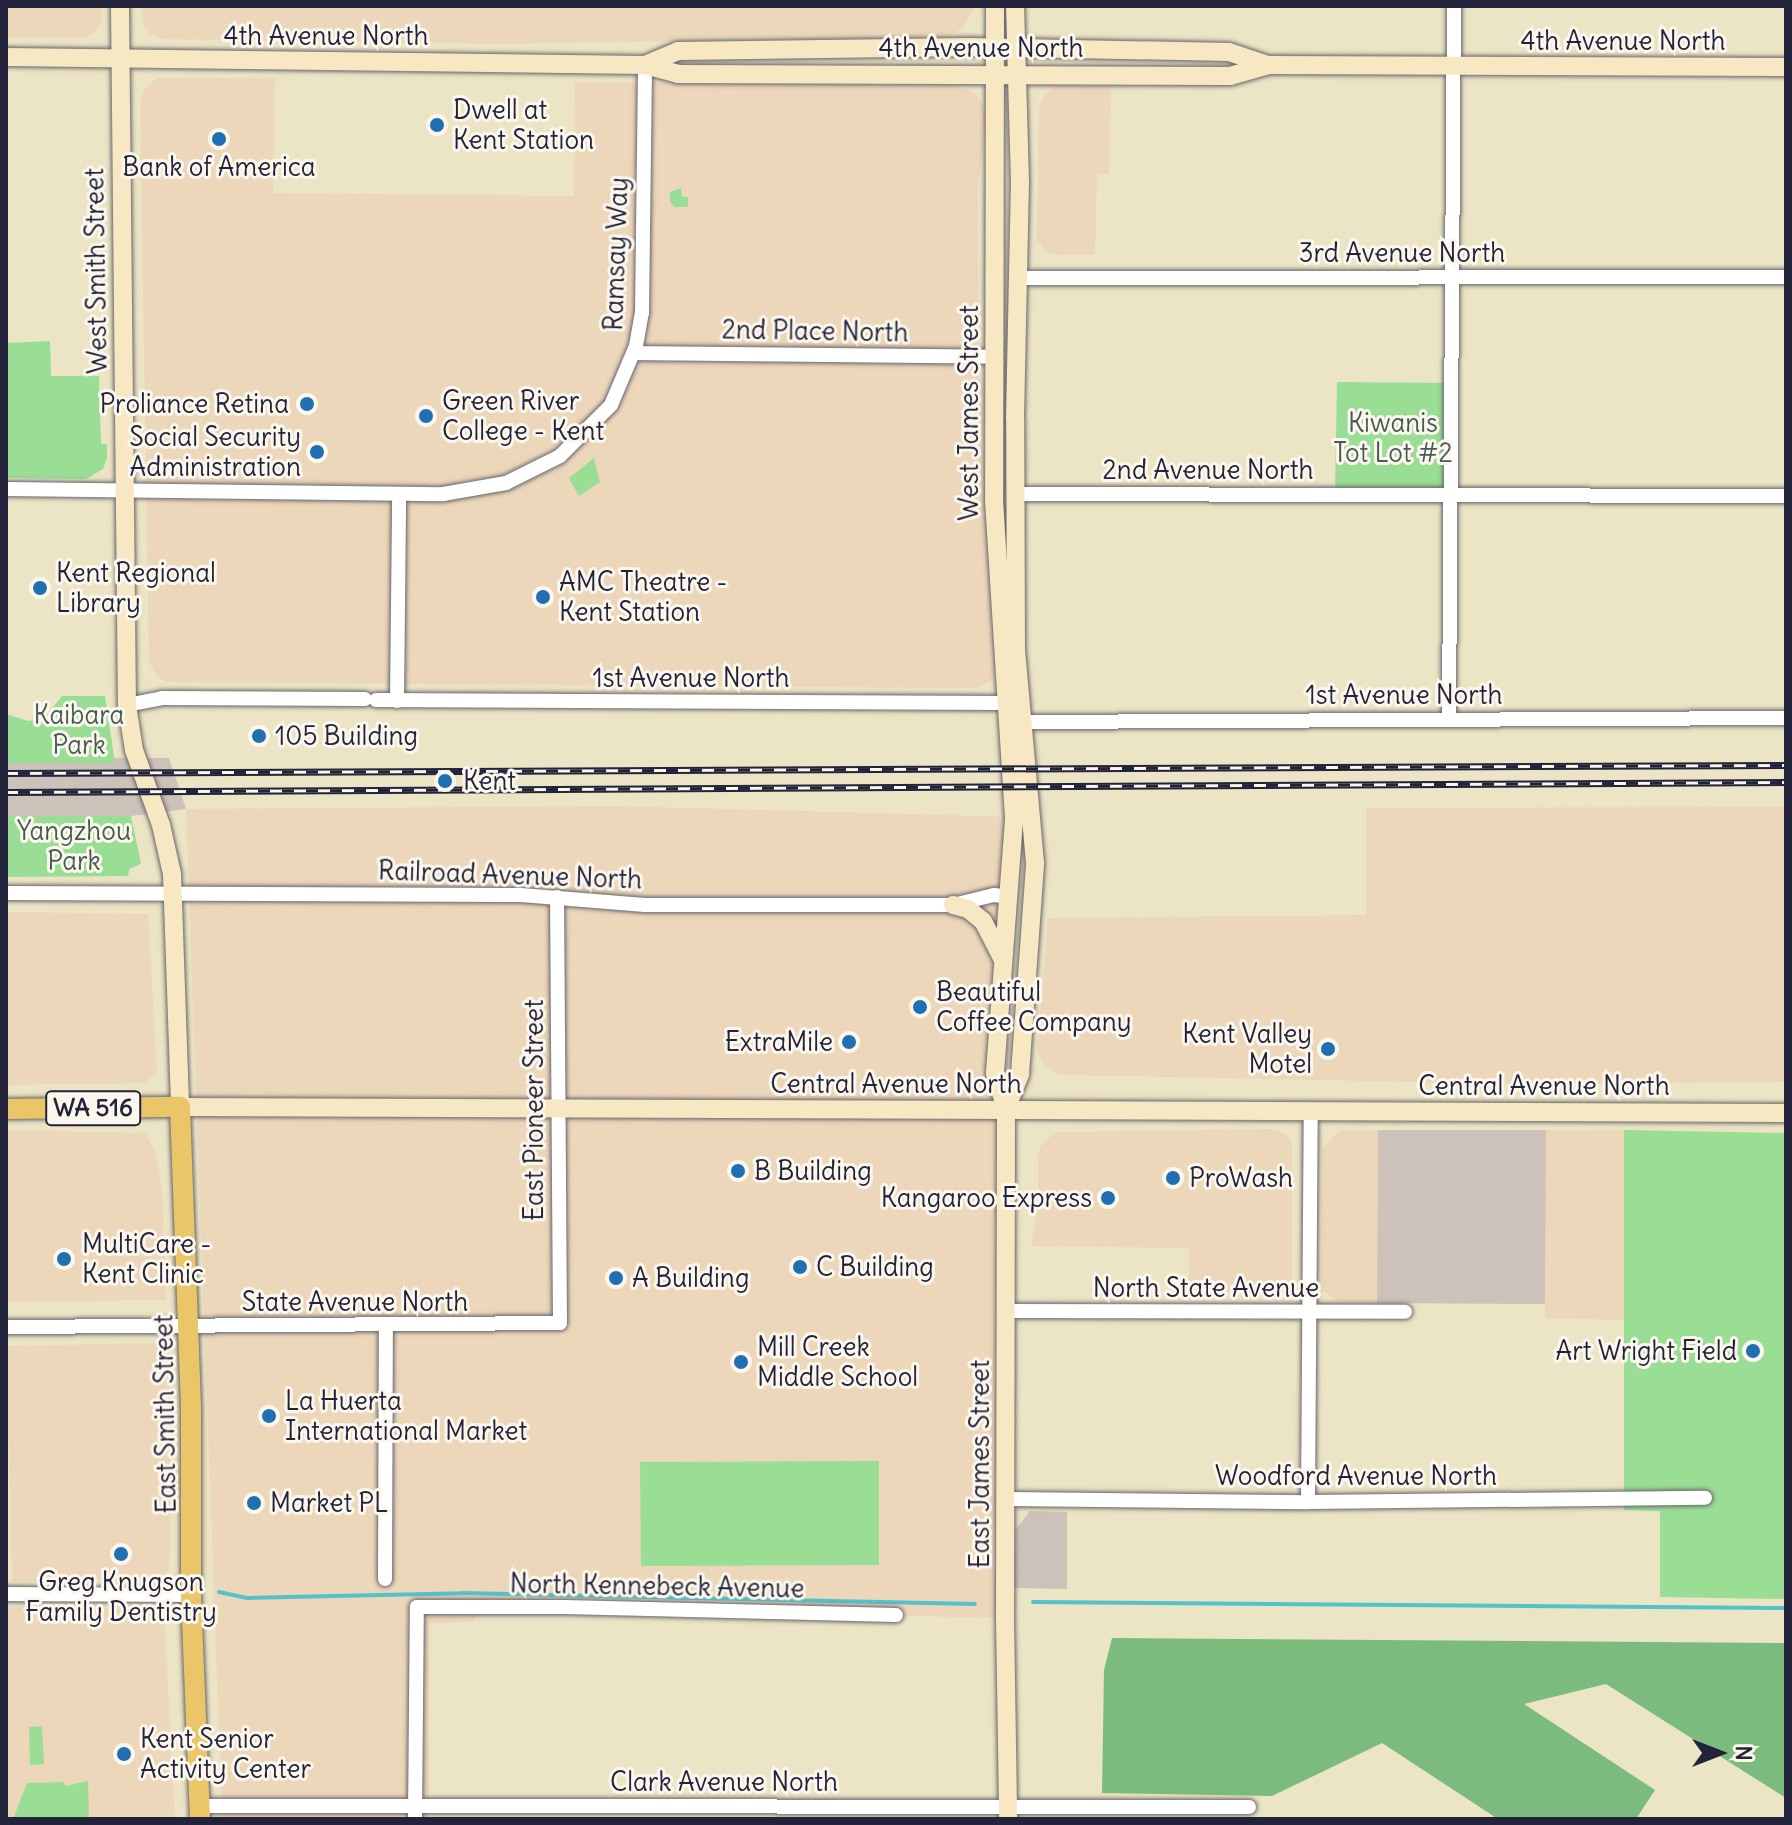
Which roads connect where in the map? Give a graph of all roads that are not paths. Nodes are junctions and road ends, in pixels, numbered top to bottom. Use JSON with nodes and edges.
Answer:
{"nodes":[{"id":1,"x":120,"y":6,"type":"edge"},
{"id":2,"x":995,"y":6,"type":"edge"},
{"id":3,"x":1015,"y":6,"type":"edge"},
{"id":4,"x":1454,"y":6,"type":"edge"},
{"id":5,"x":996,"y":47,"type":"junction"},
{"id":6,"x":1016,"y":48,"type":"junction"},
{"id":7,"x":6,"y":57,"type":"edge"},
{"id":8,"x":119,"y":59,"type":"junction"},
{"id":9,"x":645,"y":65,"type":"junction"},
{"id":10,"x":1268,"y":65,"type":"junction"},
{"id":11,"x":1455,"y":67,"type":"junction"},
{"id":12,"x":1786,"y":67,"type":"edge"},
{"id":13,"x":996,"y":74,"type":"junction"},
{"id":14,"x":1016,"y":75,"type":"junction"},
{"id":15,"x":1454,"y":277,"type":"junction"},
{"id":16,"x":1786,"y":277,"type":"edge"},
{"id":17,"x":1017,"y":278,"type":"junction"},
{"id":18,"x":635,"y":353,"type":"junction"},
{"id":19,"x":994,"y":357,"type":"junction"},
{"id":20,"x":1015,"y":447,"type":"junction"},
{"id":21,"x":6,"y":489,"type":"edge"},
{"id":22,"x":125,"y":492,"type":"junction"},
{"id":23,"x":1014,"y":494,"type":"junction"},
{"id":24,"x":399,"y":495,"type":"junction"},
{"id":25,"x":1450,"y":495,"type":"junction"},
{"id":26,"x":1786,"y":496,"type":"edge"},
{"id":27,"x":397,"y":701,"type":"junction"},
{"id":28,"x":1005,"y":703,"type":"junction"},
{"id":29,"x":127,"y":705,"type":"junction"},
{"id":30,"x":1449,"y":718,"type":"junction"},
{"id":31,"x":1786,"y":718,"type":"edge"},
{"id":32,"x":1023,"y":722,"type":"junction"},
{"id":33,"x":143,"y":772,"type":"joint"},
{"id":34,"x":1014,"y":820,"type":"joint"},
{"id":35,"x":6,"y":893,"type":"edge"},
{"id":36,"x":173,"y":893,"type":"junction"},
{"id":37,"x":557,"y":897,"type":"junction"},
{"id":38,"x":1010,"y":897,"type":"junction"},
{"id":39,"x":953,"y":905,"type":"junction"},
{"id":40,"x":1004,"y":962,"type":"junction"},
{"id":41,"x":180,"y":1107,"type":"junction"},
{"id":42,"x":6,"y":1109,"type":"edge"},
{"id":43,"x":1006,"y":1109,"type":"junction"},
{"id":44,"x":559,"y":1110,"type":"junction"},
{"id":45,"x":1311,"y":1110,"type":"junction"},
{"id":46,"x":1786,"y":1113,"type":"edge"},
{"id":47,"x":1006,"y":1311,"type":"junction"},
{"id":48,"x":1308,"y":1312,"type":"junction"},
{"id":49,"x":1405,"y":1312,"type":"dead end"},
{"id":50,"x":560,"y":1323,"type":"joint"},
{"id":51,"x":386,"y":1325,"type":"junction"},
{"id":52,"x":189,"y":1326,"type":"junction"},
{"id":53,"x":6,"y":1327,"type":"edge"},
{"id":54,"x":1705,"y":1498,"type":"dead end"},
{"id":55,"x":1007,"y":1499,"type":"junction"},
{"id":56,"x":1308,"y":1502,"type":"junction"},
{"id":57,"x":385,"y":1579,"type":"dead end"},
{"id":58,"x":6,"y":1594,"type":"edge"},
{"id":59,"x":191,"y":1595,"type":"junction"},
{"id":60,"x":896,"y":1615,"type":"dead end"},
{"id":61,"x":1249,"y":1807,"type":"dead end"},
{"id":62,"x":200,"y":1812,"type":"edge"},
{"id":63,"x":415,"y":1812,"type":"edge"},
{"id":64,"x":720,"y":1812,"type":"edge"},
{"id":65,"x":1008,"y":1812,"type":"edge"}],
"edges":[{"from":1,"to":8,"type":"main road","name":"West Smith Street"},
{"from":2,"to":5,"type":"main road","name":"West James Street"},
{"from":3,"to":6,"type":"main road","name":"West James Street"},
{"from":4,"to":11,"type":"street"},
{"from":5,"to":6,"type":"main road","name":"4th Avenue North"},
{"from":5,"to":9,"type":"main road","name":"4th Avenue North"},
{"from":5,"to":13,"type":"main road","name":"West James Street"},
{"from":6,"to":10,"type":"main road","name":"4th Avenue North"},
{"from":6,"to":14,"type":"main road","name":"West James Street"},
{"from":7,"to":8,"type":"main road","name":"4th Avenue North"},
{"from":8,"to":9,"type":"main road","name":"4th Avenue North"},
{"from":8,"to":22,"type":"main road","name":"West Smith Street"},
{"from":9,"to":13,"type":"main road","name":"4th Avenue North"},
{"from":9,"to":18,"type":"street","name":"Ramsay Way"},
{"from":10,"to":11,"type":"main road","name":"4th Avenue North"},
{"from":10,"to":14,"type":"main road","name":"4th Avenue North"},
{"from":11,"to":12,"type":"main road","name":"4th Avenue North"},
{"from":11,"to":15,"type":"street"},
{"from":13,"to":14,"type":"main road","name":"4th Avenue North"},
{"from":13,"to":19,"type":"main road","name":"West James Street"},
{"from":14,"to":17,"type":"main road","name":"West James Street"},
{"from":15,"to":16,"type":"street","name":"3rd Avenue North"},
{"from":15,"to":17,"type":"street","name":"3rd Avenue North"},
{"from":15,"to":25,"type":"street"},
{"from":17,"to":20,"type":"main road","name":"West James Street"},
{"from":18,"to":19,"type":"street","name":"2nd Place North"},
{"from":18,"to":24,"type":"street","name":"Ramsay Way"},
{"from":19,"to":20,"type":"main road"},
{"from":19,"to":28,"type":"main road","name":"West James Street"},
{"from":20,"to":23,"type":"main road","name":"West James Street"},
{"from":21,"to":22,"type":"street"},
{"from":22,"to":24,"type":"street","name":"Ramsay Way"},
{"from":22,"to":29,"type":"main road","name":"West Smith Street"},
{"from":23,"to":25,"type":"street","name":"2nd Avenue North"},
{"from":23,"to":32,"type":"main road","name":"West James Street"},
{"from":24,"to":27,"type":"street"},
{"from":25,"to":26,"type":"street","name":"2nd Avenue North"},
{"from":25,"to":30,"type":"street"},
{"from":27,"to":28,"type":"street","name":"1st Avenue North"},
{"from":27,"to":29,"type":"street","name":"1st Avenue North"},
{"from":28,"to":34,"type":"main road","name":"West James Street"},
{"from":29,"to":33,"type":"main road","name":"West Smith Street"},
{"from":30,"to":31,"type":"street","name":"1st Avenue North"},
{"from":30,"to":32,"type":"street","name":"1st Avenue North"},
{"from":32,"to":43,"type":"main road","name":"East James Street"},
{"from":33,"to":36,"type":"main road","name":"East Smith Street"},
{"from":34,"to":38,"type":"main road","name":"East James Street"},
{"from":35,"to":36,"type":"street","name":"Railroad Avenue North"},
{"from":36,"to":37,"type":"street","name":"Railroad Avenue North"},
{"from":36,"to":41,"type":"main road","name":"East Smith Street"},
{"from":37,"to":39,"type":"street","name":"Railroad Avenue North"},
{"from":37,"to":44,"type":"street","name":"East Pioneer Street"},
{"from":38,"to":39,"type":"street","name":"Railroad Avenue North"},
{"from":38,"to":40,"type":"main road","name":"East James Street"},
{"from":39,"to":40,"type":"main road"},
{"from":40,"to":43,"type":"main road","name":"East James Street"},
{"from":41,"to":42,"type":"main road","name":"Central Avenue North","number":"WA 516"},
{"from":41,"to":44,"type":"main road","name":"Central Avenue North"},
{"from":41,"to":52,"type":"main road","name":"East Smith Street"},
{"from":43,"to":44,"type":"main road","name":"Central Avenue North"},
{"from":43,"to":45,"type":"main road","name":"Central Avenue North"},
{"from":43,"to":47,"type":"main road","name":"East James Street"},
{"from":44,"to":50,"type":"street","name":"East Pioneer Street"},
{"from":45,"to":46,"type":"main road","name":"Central Avenue North"},
{"from":45,"to":48,"type":"street"},
{"from":47,"to":48,"type":"street","name":"North State Avenue"},
{"from":47,"to":55,"type":"main road","name":"East James Street"},
{"from":48,"to":49,"type":"street","name":"North State Avenue"},
{"from":48,"to":56,"type":"street"},
{"from":50,"to":51,"type":"street","name":"State Avenue North"},
{"from":51,"to":52,"type":"street","name":"State Avenue North"},
{"from":51,"to":57,"type":"street"},
{"from":52,"to":53,"type":"street","name":"State Avenue North"},
{"from":52,"to":59,"type":"main road","name":"East Smith Street"},
{"from":54,"to":56,"type":"street","name":"Woodford Avenue North"},
{"from":55,"to":56,"type":"street","name":"Woodford Avenue North"},
{"from":55,"to":65,"type":"main road","name":"East James Street"},
{"from":58,"to":59,"type":"street"},
{"from":59,"to":62,"type":"main road","name":"East Smith Street"},
{"from":60,"to":63,"type":"street","name":"North Kennebeck Avenue"},
{"from":61,"to":65,"type":"street","name":"Clark Avenue North"},
{"from":62,"to":63,"type":"street","name":"Clark Avenue North"},
{"from":63,"to":64,"type":"street","name":"Clark Avenue North"},
{"from":64,"to":65,"type":"street","name":"Clark Avenue North"}]}
